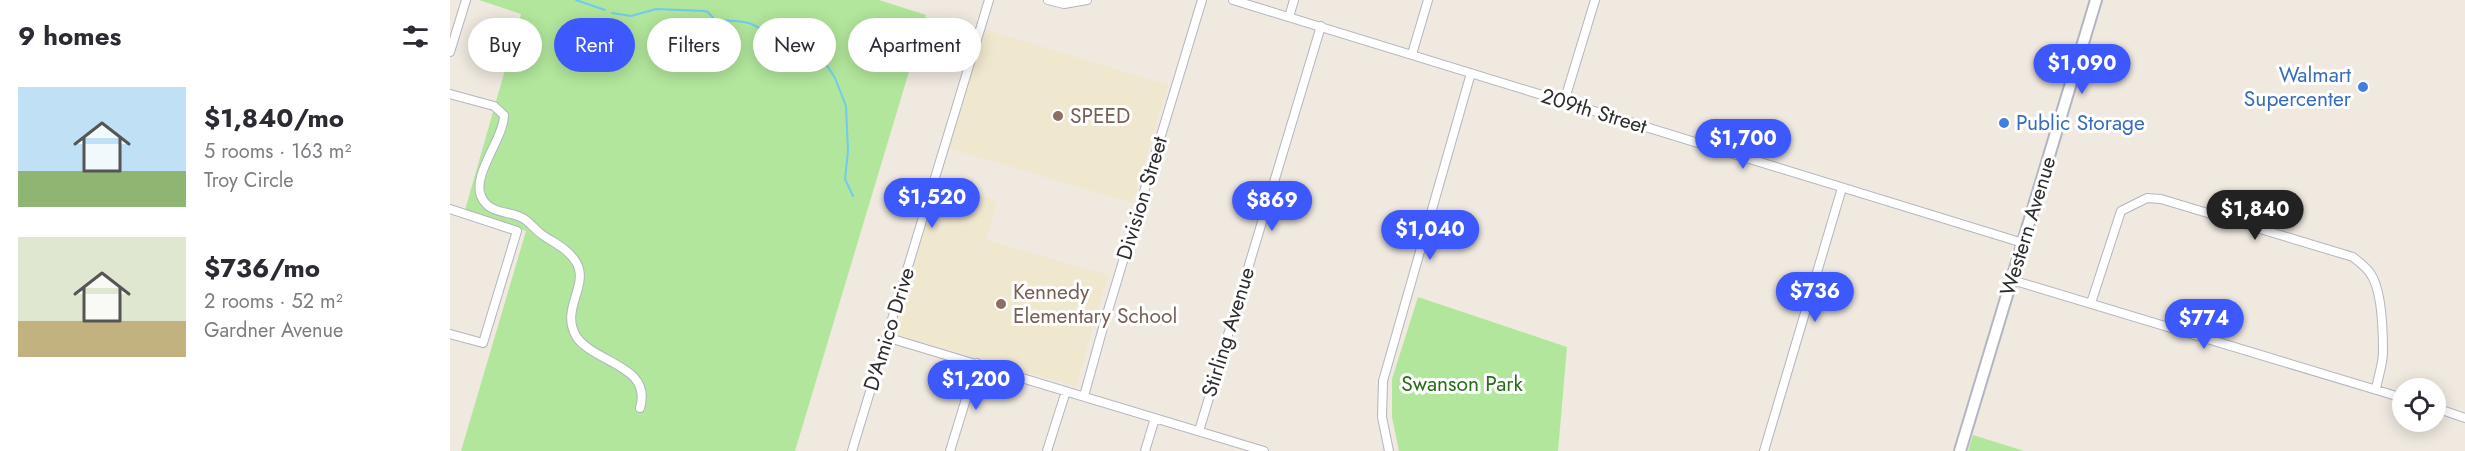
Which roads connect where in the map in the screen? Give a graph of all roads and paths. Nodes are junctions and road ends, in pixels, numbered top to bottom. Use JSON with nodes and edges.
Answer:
{"nodes":[{"id":1,"x":466,"y":0,"type":"edge"},
{"id":2,"x":989,"y":0,"type":"edge"},
{"id":3,"x":1048,"y":0,"type":"edge"},
{"id":4,"x":1087,"y":0,"type":"edge"},
{"id":5,"x":1202,"y":0,"type":"edge"},
{"id":6,"x":1233,"y":0,"type":"edge"},
{"id":7,"x":1294,"y":0,"type":"edge"},
{"id":8,"x":1428,"y":0,"type":"edge"},
{"id":9,"x":1595,"y":0,"type":"edge"},
{"id":10,"x":2096,"y":0,"type":"edge"},
{"id":11,"x":1288,"y":17,"type":"junction"},
{"id":12,"x":1321,"y":27,"type":"junction"},
{"id":13,"x":450,"y":52,"type":"edge"},
{"id":14,"x":1412,"y":54,"type":"junction"},
{"id":15,"x":1471,"y":73,"type":"junction"},
{"id":16,"x":450,"y":93,"type":"edge"},
{"id":17,"x":1564,"y":102,"type":"junction"},
{"id":18,"x":1842,"y":188,"type":"junction"},
{"id":19,"x":450,"y":209,"type":"edge"},
{"id":20,"x":2023,"y":243,"type":"junction"},
{"id":21,"x":2012,"y":280,"type":"junction"},
{"id":22,"x":2091,"y":303,"type":"junction"},
{"id":23,"x":450,"y":334,"type":"edge"},
{"id":24,"x":886,"y":337,"type":"junction"},
{"id":25,"x":977,"y":363,"type":"junction"},
{"id":26,"x":2376,"y":389,"type":"junction"},
{"id":27,"x":1066,"y":391,"type":"junction"},
{"id":28,"x":2392,"y":394,"type":"edge"},
{"id":29,"x":1084,"y":396,"type":"junction"},
{"id":30,"x":640,"y":408,"type":"dead end"},
{"id":31,"x":2446,"y":411,"type":"edge"},
{"id":32,"x":1155,"y":418,"type":"junction"},
{"id":33,"x":2465,"y":418,"type":"edge"},
{"id":34,"x":1199,"y":431,"type":"junction"},
{"id":35,"x":852,"y":451,"type":"edge"},
{"id":36,"x":950,"y":451,"type":"edge"},
{"id":37,"x":1047,"y":451,"type":"edge"},
{"id":38,"x":1145,"y":451,"type":"edge"},
{"id":39,"x":1264,"y":451,"type":"edge"},
{"id":40,"x":1389,"y":451,"type":"edge"},
{"id":41,"x":1764,"y":451,"type":"edge"},
{"id":42,"x":1960,"y":451,"type":"edge"}],
"edges":[{"from":1,"to":13,"type":"street"},
{"from":2,"to":24,"type":"street","name":"D'Amico Drive"},
{"from":3,"to":4,"type":"street"},
{"from":5,"to":29,"type":"street","name":"Division Street"},
{"from":6,"to":11,"type":"street","name":"209th Street"},
{"from":7,"to":11,"type":"street"},
{"from":8,"to":14,"type":"street"},
{"from":9,"to":17,"type":"street"},
{"from":10,"to":20,"type":"main road","name":"Western Avenue"},
{"from":11,"to":12,"type":"street","name":"209th Street"},
{"from":12,"to":14,"type":"street","name":"209th Street"},
{"from":12,"to":34,"type":"street","name":"Stirling Avenue"},
{"from":14,"to":15,"type":"street","name":"209th Street"},
{"from":15,"to":17,"type":"street","name":"209th Street"},
{"from":15,"to":40,"type":"street"},
{"from":16,"to":30,"type":"street"},
{"from":17,"to":18,"type":"street","name":"209th Street"},
{"from":18,"to":20,"type":"street","name":"209th Street"},
{"from":18,"to":41,"type":"street"},
{"from":19,"to":23,"type":"street"},
{"from":20,"to":21,"type":"main road","name":"Western Avenue"},
{"from":21,"to":22,"type":"street"},
{"from":21,"to":42,"type":"main road","name":"Western Avenue"},
{"from":22,"to":26,"type":"street"},
{"from":22,"to":26,"type":"street"},
{"from":24,"to":25,"type":"street"},
{"from":24,"to":35,"type":"street","name":"D'Amico Drive"},
{"from":25,"to":27,"type":"street"},
{"from":25,"to":36,"type":"street"},
{"from":26,"to":28,"type":"street"},
{"from":27,"to":29,"type":"street"},
{"from":27,"to":37,"type":"street"},
{"from":29,"to":32,"type":"street"},
{"from":31,"to":33,"type":"street"},
{"from":32,"to":34,"type":"street"},
{"from":32,"to":38,"type":"street"},
{"from":34,"to":39,"type":"street"}]}
